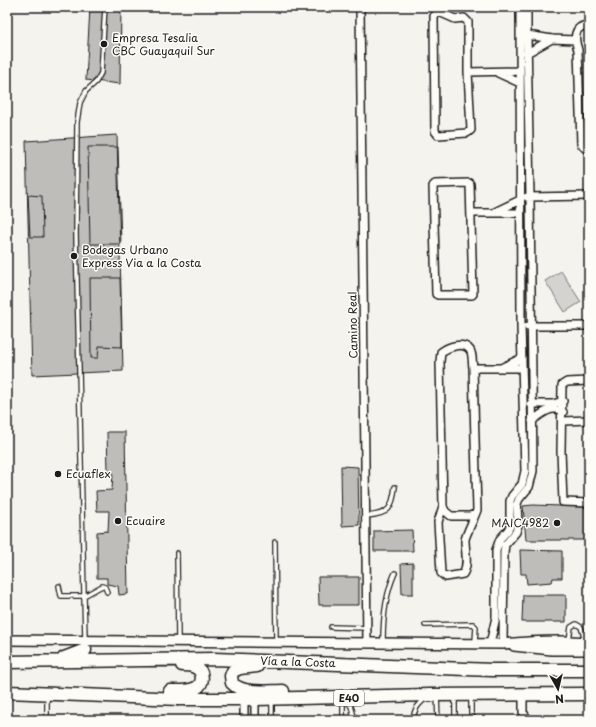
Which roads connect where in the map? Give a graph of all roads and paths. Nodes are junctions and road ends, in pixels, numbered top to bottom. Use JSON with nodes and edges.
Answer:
{"nodes":[{"id":1,"x":105,"y":7,"type":"edge"},
{"id":2,"x":360,"y":7,"type":"edge"},
{"id":3,"x":523,"y":10,"type":"edge"},
{"id":4,"x":589,"y":25,"type":"edge"},
{"id":5,"x":526,"y":34,"type":"junction"},
{"id":6,"x":552,"y":39,"type":"junction"},
{"id":7,"x":575,"y":40,"type":"junction"},
{"id":8,"x":527,"y":53,"type":"junction"},
{"id":9,"x":520,"y":71,"type":"junction"},
{"id":10,"x":468,"y":72,"type":"junction"},
{"id":11,"x":496,"y":72,"type":"junction"},
{"id":12,"x":520,"y":83,"type":"junction"},
{"id":13,"x":589,"y":149,"type":"edge"},
{"id":14,"x":589,"y":196,"type":"edge"},
{"id":15,"x":530,"y":197,"type":"junction"},
{"id":16,"x":520,"y":199,"type":"junction"},
{"id":17,"x":471,"y":213,"type":"junction"},
{"id":18,"x":494,"y":213,"type":"junction"},
{"id":19,"x":520,"y":213,"type":"junction"},
{"id":20,"x":522,"y":326,"type":"junction"},
{"id":21,"x":532,"y":326,"type":"junction"},
{"id":22,"x":589,"y":326,"type":"edge"},
{"id":23,"x":522,"y":358,"type":"junction"},
{"id":24,"x":473,"y":368,"type":"junction"},
{"id":25,"x":501,"y":368,"type":"junction"},
{"id":26,"x":522,"y":368,"type":"junction"},
{"id":27,"x":589,"y":381,"type":"edge"},
{"id":28,"x":563,"y":401,"type":"junction"},
{"id":29,"x":531,"y":404,"type":"junction"},
{"id":30,"x":563,"y":412,"type":"junction"},
{"id":31,"x":589,"y":420,"type":"edge"},
{"id":32,"x":532,"y":421,"type":"junction"},
{"id":33,"x":563,"y":421,"type":"junction"},
{"id":34,"x":524,"y":447,"type":"junction"},
{"id":35,"x":533,"y":447,"type":"junction"},
{"id":36,"x":395,"y":487,"type":"dead end"},
{"id":37,"x":589,"y":504,"type":"edge"},
{"id":38,"x":443,"y":506,"type":"junction"},
{"id":39,"x":475,"y":514,"type":"junction"},
{"id":40,"x":366,"y":516,"type":"junction"},
{"id":41,"x":275,"y":542,"type":"dead end"},
{"id":42,"x":177,"y":553,"type":"dead end"},
{"id":43,"x":395,"y":573,"type":"dead end"},
{"id":44,"x":59,"y":586,"type":"dead end"},
{"id":45,"x":108,"y":592,"type":"dead end"},
{"id":46,"x":84,"y":596,"type":"junction"},
{"id":47,"x":578,"y":618,"type":"dead end"},
{"id":48,"x":578,"y":624,"type":"junction"},
{"id":49,"x":425,"y":625,"type":"dead end"},
{"id":50,"x":331,"y":627,"type":"dead end"},
{"id":51,"x":367,"y":628,"type":"junction"},
{"id":52,"x":7,"y":640,"type":"edge"},
{"id":53,"x":569,"y":640,"type":"junction"},
{"id":54,"x":178,"y":641,"type":"junction"},
{"id":55,"x":276,"y":642,"type":"junction"},
{"id":56,"x":384,"y":642,"type":"junction"},
{"id":57,"x":367,"y":643,"type":"junction"},
{"id":58,"x":475,"y":644,"type":"junction"},
{"id":59,"x":490,"y":644,"type":"junction"},
{"id":60,"x":503,"y":644,"type":"junction"},
{"id":61,"x":588,"y":644,"type":"edge"},
{"id":62,"x":85,"y":645,"type":"junction"},
{"id":63,"x":52,"y":661,"type":"junction"},
{"id":64,"x":125,"y":661,"type":"junction"},
{"id":65,"x":7,"y":662,"type":"edge"},
{"id":66,"x":106,"y":662,"type":"junction"},
{"id":67,"x":298,"y":662,"type":"junction"},
{"id":68,"x":589,"y":670,"type":"edge"},
{"id":69,"x":7,"y":692,"type":"edge"},
{"id":70,"x":47,"y":694,"type":"junction"},
{"id":71,"x":589,"y":694,"type":"edge"},
{"id":72,"x":434,"y":695,"type":"junction"},
{"id":73,"x":455,"y":695,"type":"junction"},
{"id":74,"x":471,"y":695,"type":"junction"},
{"id":75,"x":523,"y":695,"type":"junction"},
{"id":76,"x":109,"y":696,"type":"junction"},
{"id":77,"x":343,"y":698,"type":"junction"},
{"id":78,"x":249,"y":699,"type":"junction"},
{"id":79,"x":272,"y":699,"type":"junction"},
{"id":80,"x":47,"y":713,"type":"junction"},
{"id":81,"x":43,"y":720,"type":"edge"},
{"id":82,"x":47,"y":720,"type":"edge"},
{"id":83,"x":244,"y":720,"type":"edge"},
{"id":84,"x":255,"y":720,"type":"edge"},
{"id":85,"x":272,"y":720,"type":"edge"},
{"id":86,"x":343,"y":720,"type":"edge"},
{"id":87,"x":355,"y":720,"type":"edge"},
{"id":88,"x":413,"y":720,"type":"edge"},
{"id":89,"x":438,"y":720,"type":"edge"},
{"id":90,"x":455,"y":720,"type":"edge"},
{"id":91,"x":474,"y":720,"type":"edge"},
{"id":92,"x":528,"y":720,"type":"edge"}],
"edges":[{"from":1,"to":46,"type":"lane"},
{"from":2,"to":40,"type":"street","name":"Camino Real"},
{"from":3,"to":5,"type":"street"},
{"from":3,"to":9,"type":"street"},
{"from":4,"to":7,"type":"street"},
{"from":5,"to":6,"type":"street"},
{"from":5,"to":8,"type":"street"},
{"from":6,"to":7,"type":"street"},
{"from":6,"to":8,"type":"street"},
{"from":7,"to":13,"type":"street"},
{"from":8,"to":15,"type":"street"},
{"from":9,"to":11,"type":"street"},
{"from":9,"to":12,"type":"street"},
{"from":10,"to":10,"type":"street"},
{"from":10,"to":11,"type":"street"},
{"from":11,"to":12,"type":"street"},
{"from":12,"to":16,"type":"street"},
{"from":14,"to":15,"type":"street"},
{"from":15,"to":16,"type":"street"},
{"from":15,"to":21,"type":"street"},
{"from":16,"to":18,"type":"street"},
{"from":16,"to":19,"type":"street"},
{"from":17,"to":17,"type":"street"},
{"from":17,"to":18,"type":"street"},
{"from":18,"to":19,"type":"street"},
{"from":19,"to":20,"type":"street"},
{"from":20,"to":21,"type":"street"},
{"from":20,"to":23,"type":"street"},
{"from":21,"to":22,"type":"street"},
{"from":21,"to":29,"type":"street"},
{"from":23,"to":25,"type":"street"},
{"from":23,"to":26,"type":"street"},
{"from":24,"to":25,"type":"street"},
{"from":24,"to":38,"type":"street"},
{"from":24,"to":39,"type":"street"},
{"from":25,"to":26,"type":"street"},
{"from":26,"to":34,"type":"street"},
{"from":27,"to":28,"type":"street"},
{"from":28,"to":29,"type":"street"},
{"from":28,"to":30,"type":"street"},
{"from":29,"to":32,"type":"street"},
{"from":30,"to":32,"type":"street"},
{"from":30,"to":33,"type":"street"},
{"from":31,"to":33,"type":"street"},
{"from":32,"to":35,"type":"street"},
{"from":33,"to":37,"type":"street"},
{"from":34,"to":35,"type":"street"},
{"from":34,"to":59,"type":"street"},
{"from":35,"to":60,"type":"street"},
{"from":36,"to":40,"type":"lane"},
{"from":38,"to":39,"type":"street"},
{"from":38,"to":39,"type":"street"},
{"from":40,"to":51,"type":"street","name":"Camino Real"},
{"from":41,"to":55,"type":"lane"},
{"from":42,"to":54,"type":"lane"},
{"from":43,"to":56,"type":"lane"},
{"from":44,"to":46,"type":"lane"},
{"from":45,"to":46,"type":"lane"},
{"from":46,"to":62,"type":"lane"},
{"from":47,"to":48,"type":"lane"},
{"from":48,"to":53,"type":"lane"},
{"from":48,"to":61,"type":"lane"},
{"from":49,"to":58,"type":"lane"},
{"from":50,"to":51,"type":"lane"},
{"from":51,"to":57,"type":"street","name":"Camino Real"},
{"from":52,"to":62,"type":"street","name":"Vía a la Costa"},
{"from":53,"to":60,"type":"street","name":"Vía a la Costa"},
{"from":53,"to":61,"type":"street","name":"Vía a la Costa"},
{"from":54,"to":55,"type":"street","name":"Vía a la Costa"},
{"from":54,"to":62,"type":"street","name":"Vía a la Costa"},
{"from":55,"to":57,"type":"street","name":"Vía a la Costa"},
{"from":56,"to":57,"type":"street","name":"Vía a la Costa"},
{"from":56,"to":58,"type":"street","name":"Vía a la Costa"},
{"from":58,"to":59,"type":"street","name":"Vía a la Costa"},
{"from":59,"to":60,"type":"street","name":"Vía a la Costa"},
{"from":60,"to":61,"type":"street","name":"Vía a la Costa"},
{"from":62,"to":63,"type":"highway"},
{"from":62,"to":66,"type":"highway"},
{"from":63,"to":65,"type":"highway","name":"Vía a la Costa"},
{"from":63,"to":66,"type":"highway","name":"Vía a la Costa"},
{"from":64,"to":66,"type":"highway","name":"Vía a la Costa"},
{"from":64,"to":67,"type":"highway","name":"Vía a la Costa"},
{"from":64,"to":76,"type":"highway"},
{"from":67,"to":68,"type":"highway","name":"Vía a la Costa"},
{"from":67,"to":72,"type":"highway"},
{"from":69,"to":70,"type":"highway","number":"E40"},
{"from":70,"to":76,"type":"highway","number":"E40"},
{"from":70,"to":80,"type":"lane"},
{"from":71,"to":75,"type":"highway","number":"E40"},
{"from":72,"to":73,"type":"highway","number":"E40"},
{"from":72,"to":77,"type":"highway","number":"E40"},
{"from":72,"to":88,"type":"lane"},
{"from":72,"to":89,"type":"lane"},
{"from":73,"to":74,"type":"highway","number":"E40"},
{"from":73,"to":90,"type":"lane"},
{"from":74,"to":75,"type":"highway","number":"E40"},
{"from":74,"to":91,"type":"lane"},
{"from":75,"to":92,"type":"street"},
{"from":76,"to":78,"type":"highway","number":"E40"},
{"from":77,"to":79,"type":"highway","number":"E40"},
{"from":77,"to":86,"type":"lane"},
{"from":77,"to":87,"type":"lane"},
{"from":78,"to":79,"type":"highway","number":"E40"},
{"from":78,"to":83,"type":"street"},
{"from":78,"to":84,"type":"street"},
{"from":79,"to":85,"type":"lane"},
{"from":80,"to":81,"type":"lane"},
{"from":80,"to":82,"type":"lane"}]}
